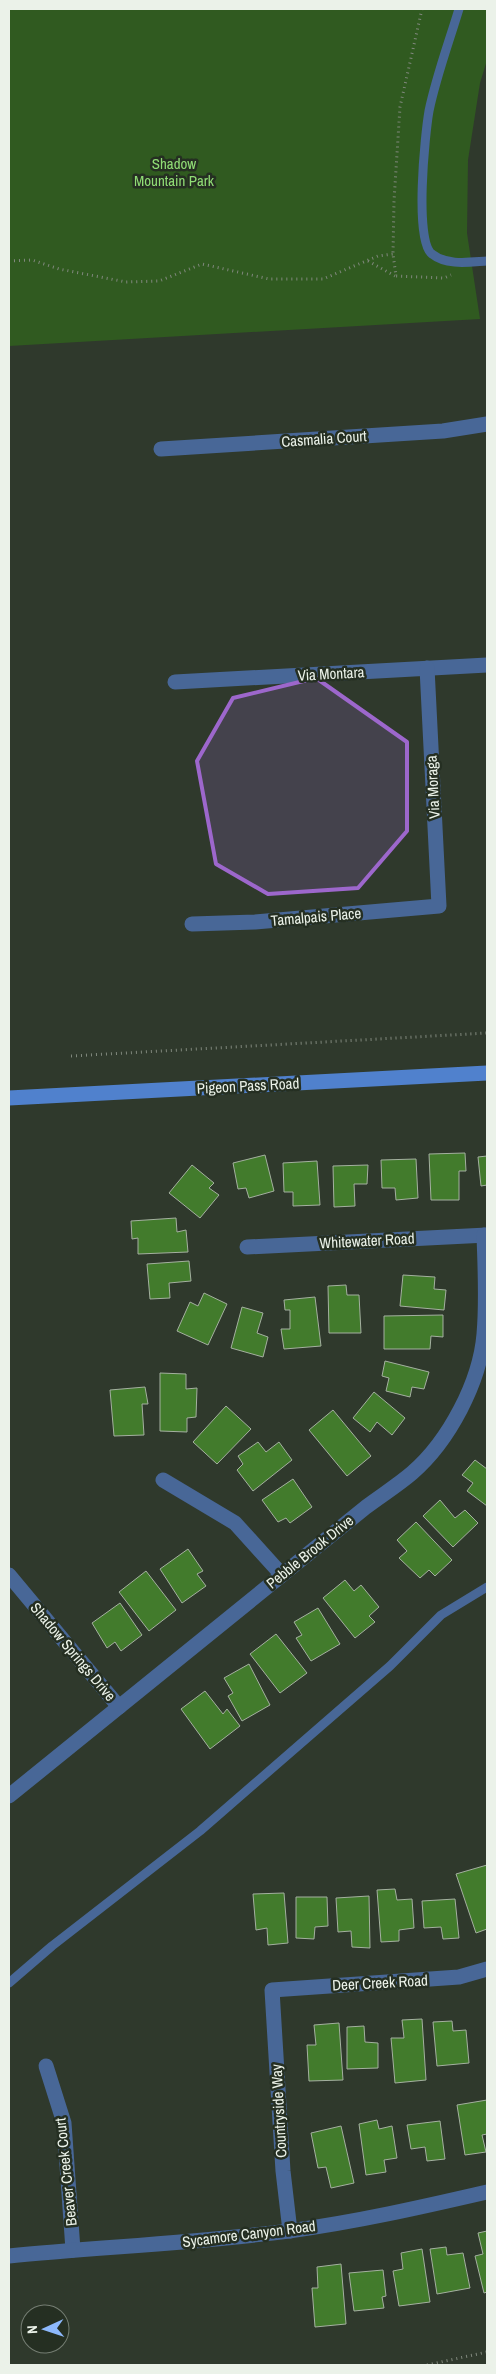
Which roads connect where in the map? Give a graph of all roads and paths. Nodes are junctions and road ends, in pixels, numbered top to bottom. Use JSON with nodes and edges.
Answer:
{"nodes":[{"id":1,"x":422,"y":9,"type":"edge"},
{"id":2,"x":459,"y":9,"type":"edge"},
{"id":3,"x":393,"y":254,"type":"junction"},
{"id":4,"x":9,"y":261,"type":"edge"},
{"id":5,"x":367,"y":261,"type":"junction"},
{"id":6,"x":487,"y":261,"type":"edge"},
{"id":7,"x":460,"y":272,"type":"dead end"},
{"id":8,"x":396,"y":276,"type":"junction"},
{"id":9,"x":487,"y":424,"type":"edge"},
{"id":10,"x":160,"y":449,"type":"dead end"},
{"id":11,"x":487,"y":665,"type":"edge"},
{"id":12,"x":426,"y":668,"type":"junction"},
{"id":13,"x":174,"y":682,"type":"dead end"},
{"id":14,"x":439,"y":906,"type":"joint"},
{"id":15,"x":192,"y":924,"type":"dead end"},
{"id":16,"x":487,"y":1033,"type":"edge"},
{"id":17,"x":71,"y":1056,"type":"dead end"},
{"id":18,"x":487,"y":1073,"type":"edge"},
{"id":19,"x":9,"y":1098,"type":"edge"},
{"id":20,"x":486,"y":1235,"type":"edge"},
{"id":21,"x":247,"y":1247,"type":"dead end"},
{"id":22,"x":163,"y":1480,"type":"dead end"},
{"id":23,"x":9,"y":1575,"type":"edge"},
{"id":24,"x":282,"y":1575,"type":"junction"},
{"id":25,"x":487,"y":1587,"type":"edge"},
{"id":26,"x":119,"y":1706,"type":"junction"},
{"id":27,"x":9,"y":1796,"type":"edge"},
{"id":28,"x":487,"y":1970,"type":"edge"},
{"id":29,"x":9,"y":1983,"type":"edge"},
{"id":30,"x":272,"y":1990,"type":"joint"},
{"id":31,"x":46,"y":2066,"type":"dead end"},
{"id":32,"x":487,"y":2192,"type":"edge"},
{"id":33,"x":290,"y":2231,"type":"junction"},
{"id":34,"x":74,"y":2250,"type":"junction"},
{"id":35,"x":9,"y":2256,"type":"edge"},
{"id":36,"x":487,"y":2352,"type":"edge"},
{"id":37,"x":428,"y":2365,"type":"edge"}],
"edges":[{"from":1,"to":3,"type":"path"},
{"from":2,"to":6,"type":"lane"},
{"from":3,"to":5,"type":"path"},
{"from":3,"to":8,"type":"path"},
{"from":4,"to":5,"type":"path"},
{"from":5,"to":8,"type":"path"},
{"from":7,"to":8,"type":"path"},
{"from":9,"to":10,"type":"street","name":"Casmalia Court"},
{"from":11,"to":12,"type":"street","name":"Via Montara"},
{"from":12,"to":13,"type":"street","name":"Via Montara"},
{"from":12,"to":14,"type":"street","name":"Via Moraga"},
{"from":14,"to":15,"type":"street","name":"Tamalpais Place"},
{"from":16,"to":17,"type":"path"},
{"from":18,"to":19,"type":"street","name":"Pigeon Pass Road"},
{"from":20,"to":21,"type":"street","name":"Whitewater Road"},
{"from":20,"to":24,"type":"street","name":"Pebble Brook Drive"},
{"from":22,"to":24,"type":"street"},
{"from":23,"to":26,"type":"street","name":"Shadow Springs Drive"},
{"from":24,"to":26,"type":"street","name":"Pebble Brook Drive"},
{"from":25,"to":29,"type":"lane"},
{"from":26,"to":27,"type":"street","name":"Pebble Brook Drive"},
{"from":28,"to":30,"type":"street","name":"Deer Creek Road"},
{"from":30,"to":33,"type":"street","name":"Countryside Way"},
{"from":31,"to":34,"type":"street","name":"Beaver Creek Court"},
{"from":32,"to":33,"type":"street","name":"Sycamore Canyon Road"},
{"from":33,"to":34,"type":"street","name":"Sycamore Canyon Road"},
{"from":34,"to":35,"type":"street","name":"Sycamore Canyon Road"},
{"from":36,"to":37,"type":"path"}]}
